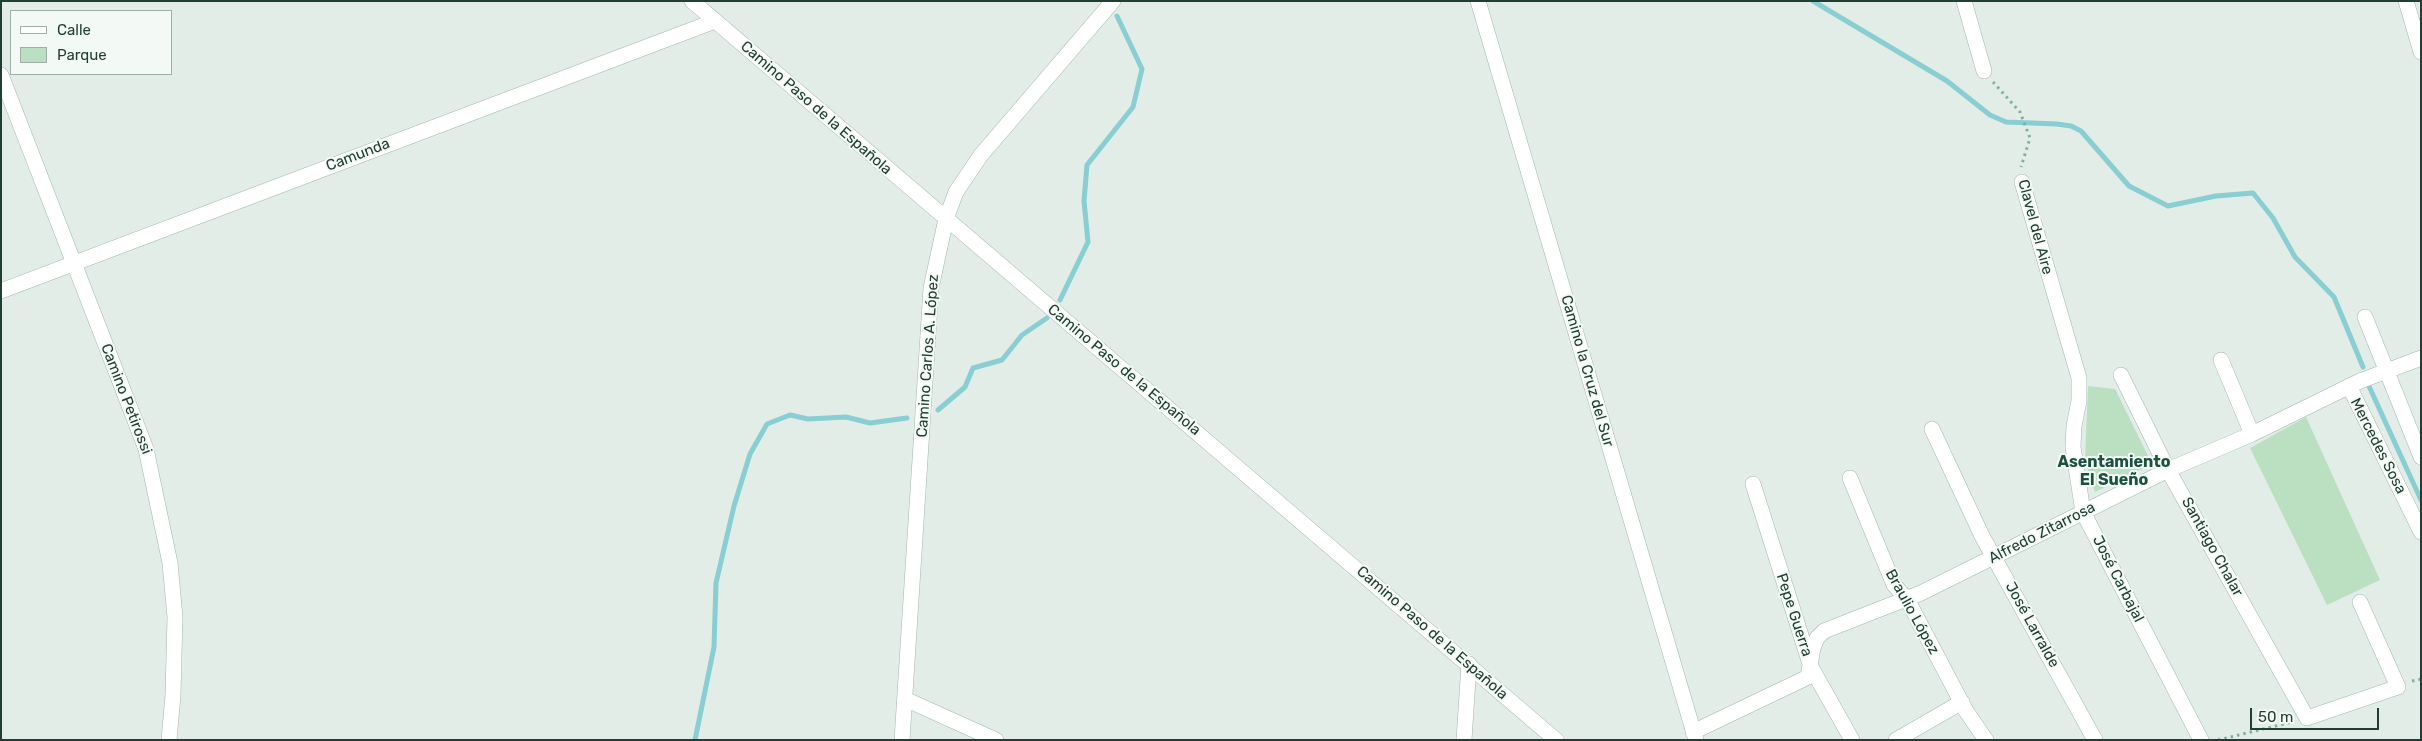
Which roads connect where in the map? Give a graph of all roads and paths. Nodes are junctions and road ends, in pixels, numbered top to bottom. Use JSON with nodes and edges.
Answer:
{"nodes":[{"id":1,"x":692,"y":1,"type":"edge"},
{"id":2,"x":1113,"y":1,"type":"edge"},
{"id":3,"x":1964,"y":1,"type":"edge"},
{"id":4,"x":2406,"y":1,"type":"edge"},
{"id":5,"x":1480,"y":2,"type":"edge"},
{"id":6,"x":715,"y":20,"type":"junction"},
{"id":7,"x":2421,"y":52,"type":"edge"},
{"id":8,"x":1984,"y":71,"type":"joint"},
{"id":9,"x":1,"y":75,"type":"edge"},
{"id":10,"x":2022,"y":182,"type":"joint"},
{"id":11,"x":946,"y":218,"type":"junction"},
{"id":12,"x":73,"y":263,"type":"junction"},
{"id":13,"x":1,"y":291,"type":"edge"},
{"id":14,"x":2365,"y":317,"type":"dead end"},
{"id":15,"x":2421,"y":358,"type":"edge"},
{"id":16,"x":2221,"y":360,"type":"dead end"},
{"id":17,"x":2382,"y":372,"type":"junction"},
{"id":18,"x":2121,"y":374,"type":"dead end"},
{"id":19,"x":2079,"y":378,"type":"joint"},
{"id":20,"x":2354,"y":384,"type":"junction"},
{"id":21,"x":1932,"y":429,"type":"dead end"},
{"id":22,"x":2252,"y":434,"type":"junction"},
{"id":23,"x":2421,"y":457,"type":"edge"},
{"id":24,"x":2168,"y":470,"type":"junction"},
{"id":25,"x":1850,"y":478,"type":"dead end"},
{"id":26,"x":1754,"y":484,"type":"dead end"},
{"id":27,"x":2083,"y":512,"type":"junction"},
{"id":28,"x":2421,"y":532,"type":"edge"},
{"id":29,"x":1995,"y":557,"type":"junction"},
{"id":30,"x":1907,"y":599,"type":"junction"},
{"id":31,"x":2360,"y":602,"type":"dead end"},
{"id":32,"x":1469,"y":664,"type":"junction"},
{"id":33,"x":1811,"y":667,"type":"junction"},
{"id":34,"x":905,"y":699,"type":"junction"},
{"id":35,"x":1962,"y":702,"type":"junction"},
{"id":36,"x":2307,"y":718,"type":"junction"},
{"id":37,"x":1694,"y":736,"type":"edge"},
{"id":38,"x":169,"y":740,"type":"edge"},
{"id":39,"x":902,"y":740,"type":"edge"},
{"id":40,"x":996,"y":740,"type":"edge"},
{"id":41,"x":1464,"y":740,"type":"edge"},
{"id":42,"x":1556,"y":740,"type":"edge"},
{"id":43,"x":1852,"y":740,"type":"edge"},
{"id":44,"x":1896,"y":740,"type":"edge"},
{"id":45,"x":1986,"y":740,"type":"edge"},
{"id":46,"x":2095,"y":740,"type":"edge"},
{"id":47,"x":2201,"y":740,"type":"edge"},
{"id":48,"x":2218,"y":740,"type":"edge"}],
"edges":[{"from":1,"to":6,"type":"street","name":"Camino Paso de la Española"},
{"from":2,"to":11,"type":"street","name":"Camino Carlos A. López"},
{"from":3,"to":8,"type":"street"},
{"from":4,"to":7,"type":"street"},
{"from":5,"to":37,"type":"street","name":"Camino la Cruz del Sur"},
{"from":6,"to":11,"type":"street","name":"Camino Paso de la Española"},
{"from":6,"to":12,"type":"street","name":"Camunda"},
{"from":8,"to":10,"type":"path","name":"Clavel del Aire"},
{"from":9,"to":12,"type":"street","name":"Camino Petirossi"},
{"from":10,"to":19,"type":"street","name":"Clavel del Aire"},
{"from":11,"to":32,"type":"street","name":"Camino Paso de la Española"},
{"from":11,"to":34,"type":"street","name":"Camino Carlos A. López"},
{"from":12,"to":13,"type":"street","name":"Camunda"},
{"from":12,"to":38,"type":"street","name":"Camino Petirossi"},
{"from":14,"to":17,"type":"street"},
{"from":15,"to":17,"type":"street","name":"Alfredo Zitarrosa"},
{"from":16,"to":22,"type":"street"},
{"from":17,"to":20,"type":"street","name":"Alfredo Zitarrosa"},
{"from":17,"to":23,"type":"street"},
{"from":18,"to":24,"type":"street","name":"Santiago Chalar"},
{"from":19,"to":27,"type":"street","name":"José Carbajal"},
{"from":20,"to":22,"type":"street","name":"Alfredo Zitarrosa"},
{"from":20,"to":28,"type":"street","name":"Mercedes Sosa"},
{"from":21,"to":29,"type":"street","name":"José Larralde"},
{"from":22,"to":24,"type":"street","name":"Alfredo Zitarrosa"},
{"from":24,"to":27,"type":"street","name":"Alfredo Zitarrosa"},
{"from":24,"to":36,"type":"street","name":"Santiago Chalar"},
{"from":25,"to":30,"type":"street","name":"Braulio López"},
{"from":26,"to":33,"type":"street","name":"Pepe Guerra"},
{"from":27,"to":29,"type":"street","name":"Alfredo Zitarrosa"},
{"from":27,"to":47,"type":"street","name":"José Carbajal"},
{"from":29,"to":30,"type":"street","name":"Alfredo Zitarrosa"},
{"from":29,"to":46,"type":"street","name":"José Larralde"},
{"from":30,"to":33,"type":"street","name":"Alfredo Zitarrosa"},
{"from":30,"to":35,"type":"street","name":"Braulio López"},
{"from":31,"to":36,"type":"street"},
{"from":32,"to":41,"type":"street"},
{"from":32,"to":42,"type":"street","name":"Camino Paso de la Española"},
{"from":33,"to":37,"type":"street"},
{"from":33,"to":43,"type":"street","name":"Pepe Guerra"},
{"from":34,"to":39,"type":"street","name":"Camino Carlos A. López"},
{"from":34,"to":40,"type":"street"},
{"from":35,"to":44,"type":"street"},
{"from":35,"to":45,"type":"street","name":"Braulio López"},
{"from":36,"to":48,"type":"path"}]}
